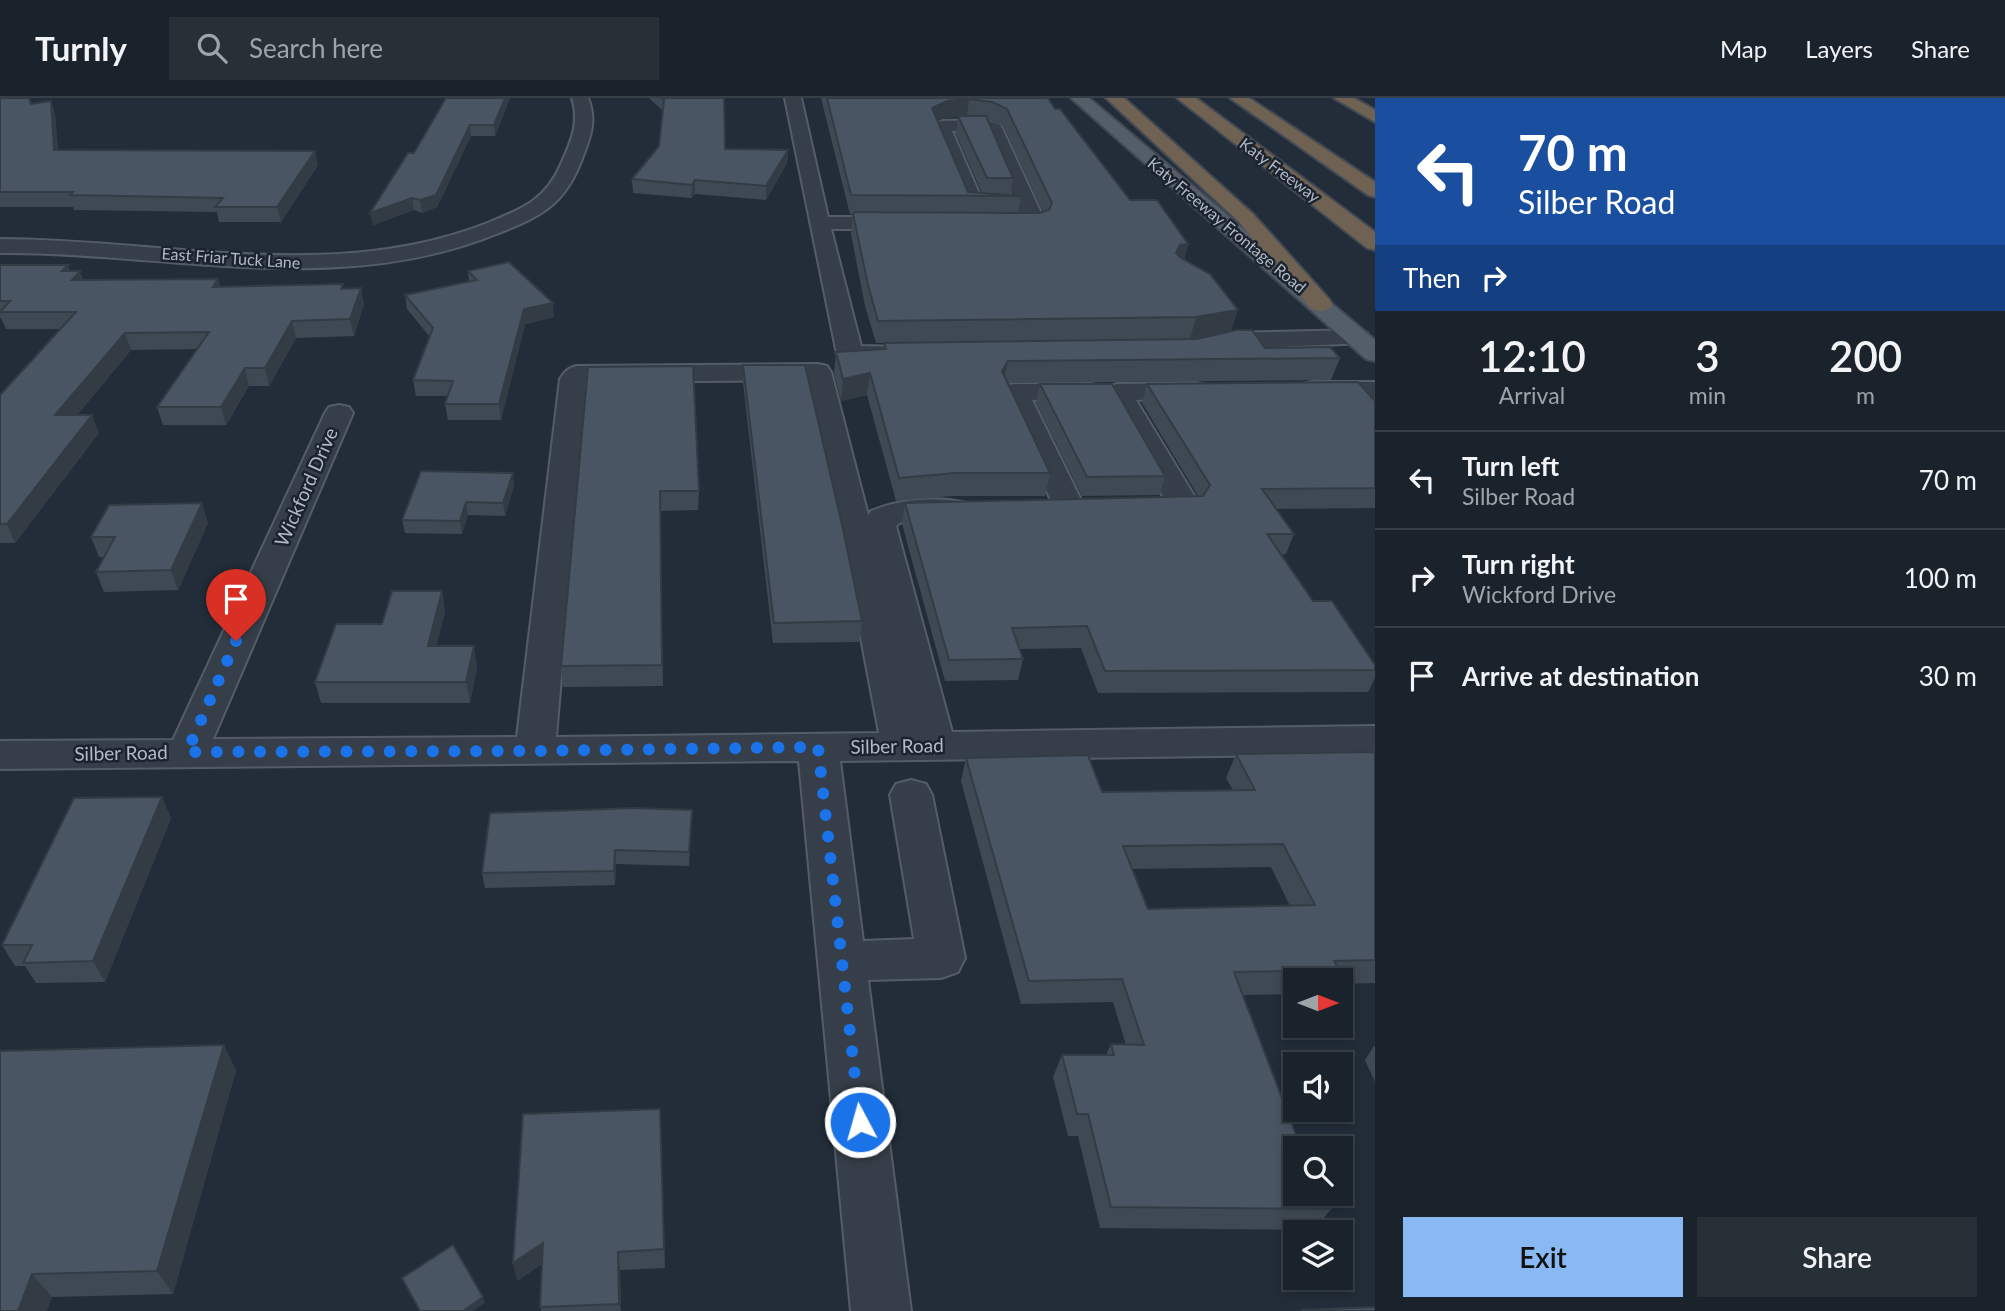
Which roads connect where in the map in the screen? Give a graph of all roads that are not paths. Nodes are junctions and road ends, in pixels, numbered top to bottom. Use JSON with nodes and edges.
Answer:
{"nodes":[{"id":1,"x":580,"y":98,"type":"edge"},
{"id":2,"x":793,"y":98,"type":"edge"},
{"id":3,"x":1079,"y":98,"type":"edge"},
{"id":4,"x":1114,"y":98,"type":"edge"},
{"id":5,"x":1185,"y":98,"type":"edge"},
{"id":6,"x":1238,"y":98,"type":"edge"},
{"id":7,"x":1342,"y":98,"type":"edge"},
{"id":8,"x":1375,"y":117,"type":"edge"},
{"id":9,"x":1375,"y":191,"type":"edge"},
{"id":10,"x":1028,"y":206,"type":"junction"},
{"id":11,"x":818,"y":223,"type":"junction"},
{"id":12,"x":927,"y":223,"type":"edge"},
{"id":13,"x":954,"y":223,"type":"edge"},
{"id":14,"x":1375,"y":243,"type":"edge"},
{"id":15,"x":0,"y":246,"type":"edge"},
{"id":16,"x":1320,"y":304,"type":"junction"},
{"id":17,"x":1237,"y":314,"type":"dead end"},
{"id":18,"x":1261,"y":341,"type":"junction"},
{"id":19,"x":1369,"y":346,"type":"edge"},
{"id":20,"x":1190,"y":349,"type":"edge"},
{"id":21,"x":918,"y":353,"type":"edge"},
{"id":22,"x":1375,"y":390,"type":"edge"},
{"id":23,"x":1229,"y":391,"type":"edge"},
{"id":24,"x":1285,"y":391,"type":"edge"},
{"id":25,"x":1118,"y":392,"type":"junction"},
{"id":26,"x":339,"y":413,"type":"dead end"},
{"id":27,"x":979,"y":509,"type":"edge"},
{"id":28,"x":1375,"y":740,"type":"edge"},
{"id":29,"x":919,"y":745,"type":"junction"},
{"id":30,"x":818,"y":747,"type":"junction"},
{"id":31,"x":535,"y":751,"type":"junction"},
{"id":32,"x":187,"y":752,"type":"junction"},
{"id":33,"x":0,"y":755,"type":"edge"},
{"id":34,"x":911,"y":795,"type":"dead end"},
{"id":35,"x":842,"y":961,"type":"junction"},
{"id":36,"x":881,"y":1311,"type":"edge"}],
"edges":[{"from":1,"to":15,"type":"street","name":"East Friar Tuck Lane"},
{"from":2,"to":11,"type":"street"},
{"from":3,"to":16,"type":"main road","name":"Katy Freeway Frontage Road"},
{"from":4,"to":16,"type":"highway"},
{"from":5,"to":14,"type":"highway","name":"Katy Freeway"},
{"from":6,"to":9,"type":"highway"},
{"from":7,"to":8,"type":"highway"},
{"from":10,"to":10,"type":"street"},
{"from":10,"to":13,"type":"street"},
{"from":11,"to":12,"type":"street"},
{"from":11,"to":21,"type":"street"},
{"from":16,"to":19,"type":"main road","name":"Katy Freeway Frontage Road"},
{"from":17,"to":18,"type":"street"},
{"from":18,"to":19,"type":"street"},
{"from":18,"to":20,"type":"street"},
{"from":22,"to":24,"type":"street"},
{"from":23,"to":25,"type":"street"},
{"from":25,"to":25,"type":"street"},
{"from":26,"to":32,"type":"street","name":"Wickford Drive"},
{"from":27,"to":29,"type":"street"},
{"from":28,"to":29,"type":"street","name":"Silber Road"},
{"from":29,"to":30,"type":"street","name":"Silber Road"},
{"from":29,"to":31,"type":"street"},
{"from":30,"to":31,"type":"street","name":"Silber Road"},
{"from":30,"to":35,"type":"street"},
{"from":31,"to":32,"type":"street","name":"Silber Road"},
{"from":32,"to":33,"type":"street","name":"Silber Road"},
{"from":34,"to":35,"type":"street"},
{"from":35,"to":36,"type":"street"}]}
